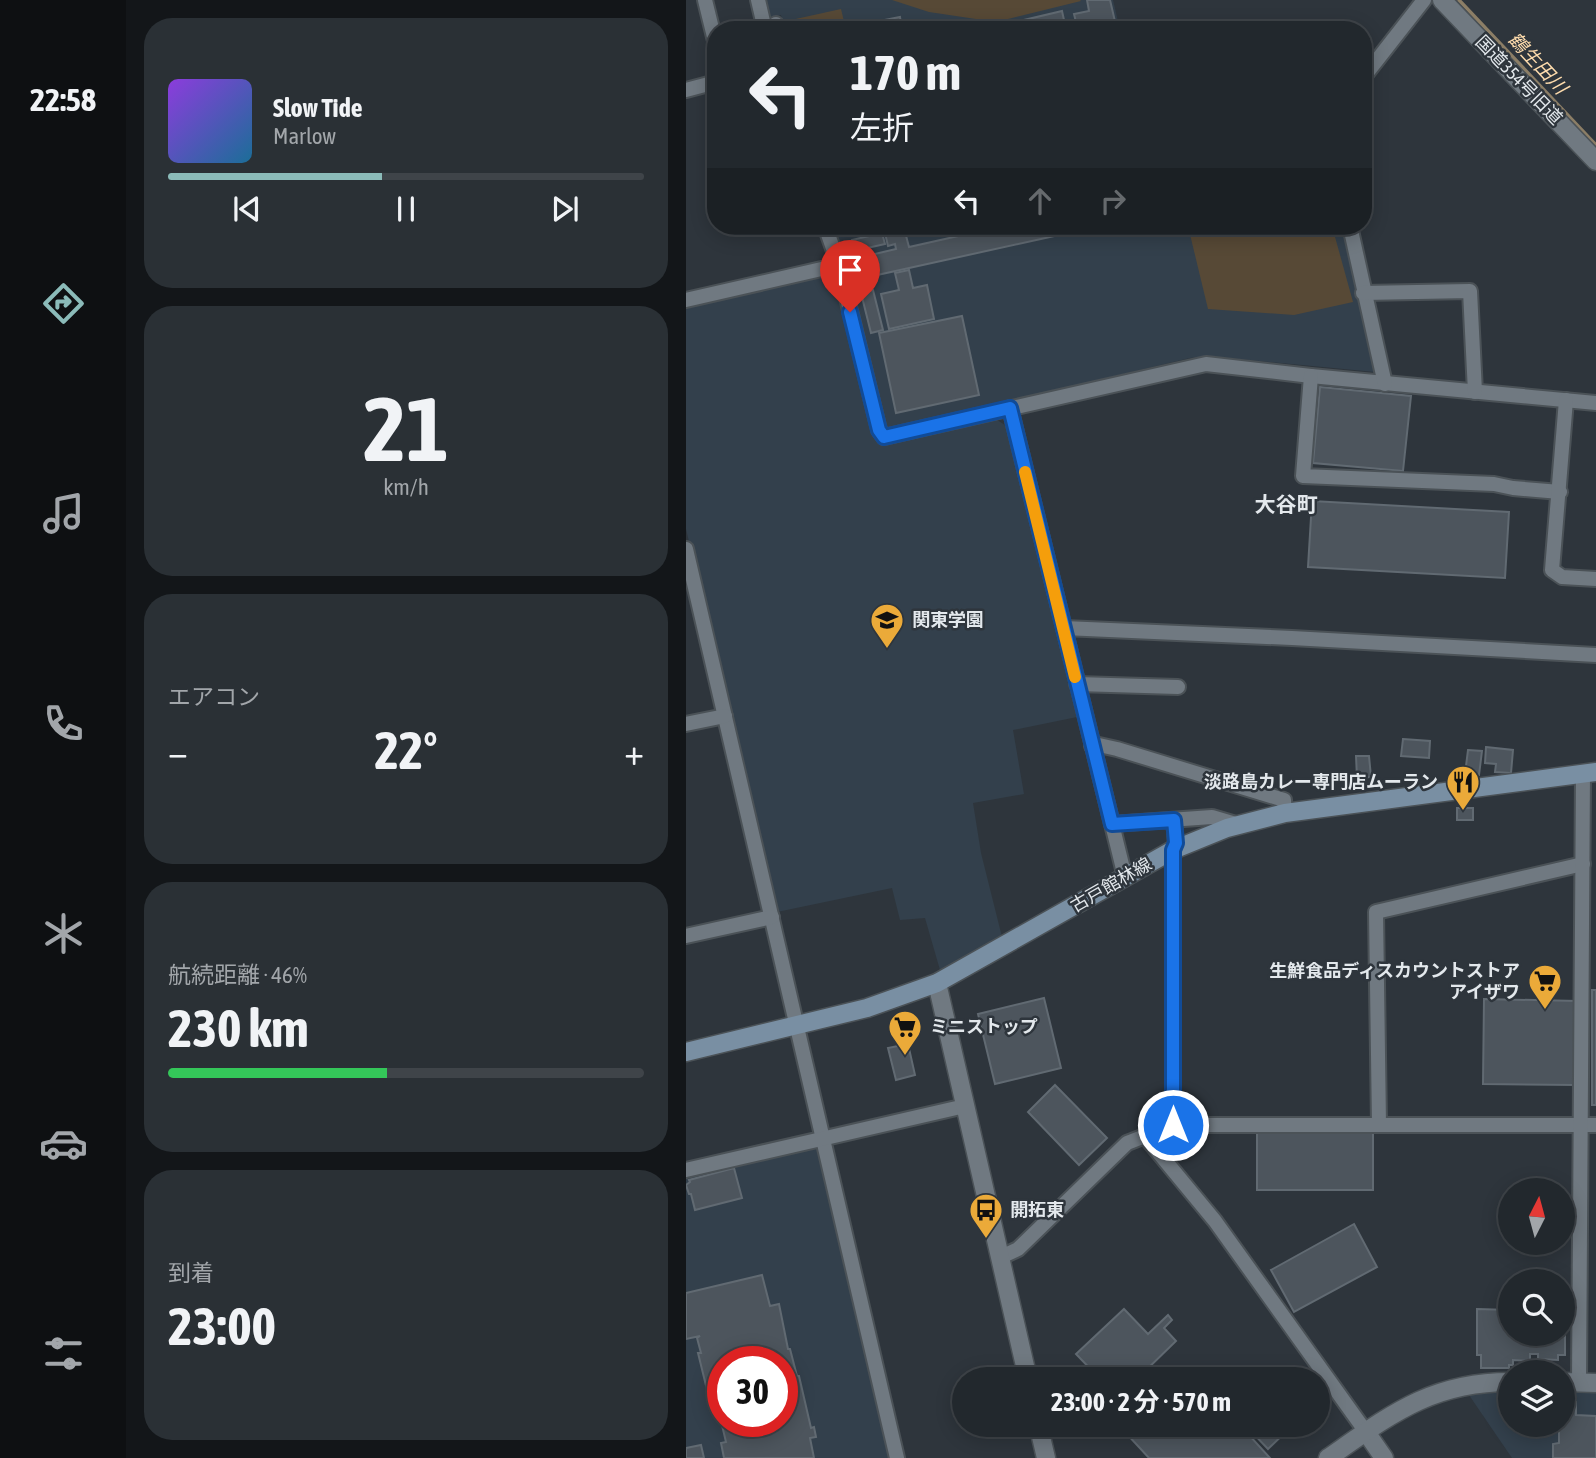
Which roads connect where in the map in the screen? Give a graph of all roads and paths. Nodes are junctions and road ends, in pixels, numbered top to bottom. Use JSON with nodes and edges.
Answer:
{"nodes":[{"id":1,"x":705,"y":0,"type":"edge"},
{"id":2,"x":758,"y":0,"type":"edge"},
{"id":3,"x":1424,"y":0,"type":"edge"},
{"id":4,"x":1442,"y":0,"type":"edge"},
{"id":5,"x":710,"y":21,"type":"edge"},
{"id":6,"x":769,"y":21,"type":"edge"},
{"id":7,"x":1372,"y":66,"type":"edge"},
{"id":8,"x":707,"y":84,"type":"edge"},
{"id":9,"x":686,"y":90,"type":"edge"},
{"id":10,"x":1596,"y":161,"type":"edge"},
{"id":11,"x":828,"y":235,"type":"edge"},
{"id":12,"x":1352,"y":235,"type":"edge"},
{"id":13,"x":839,"y":265,"type":"junction"},
{"id":14,"x":1363,"y":293,"type":"junction"},
{"id":15,"x":686,"y":300,"type":"edge"},
{"id":16,"x":1311,"y":376,"type":"junction"},
{"id":17,"x":1385,"y":384,"type":"junction"},
{"id":18,"x":1475,"y":392,"type":"junction"},
{"id":19,"x":1566,"y":400,"type":"junction"},
{"id":20,"x":1596,"y":403,"type":"edge"},
{"id":21,"x":1010,"y":408,"type":"junction"},
{"id":22,"x":1560,"y":492,"type":"junction"},
{"id":23,"x":686,"y":549,"type":"edge"},
{"id":24,"x":1596,"y":579,"type":"edge"},
{"id":25,"x":1064,"y":628,"type":"junction"},
{"id":26,"x":1596,"y":655,"type":"edge"},
{"id":27,"x":1077,"y":684,"type":"junction"},
{"id":28,"x":1178,"y":687,"type":"dead end"},
{"id":29,"x":724,"y":716,"type":"junction"},
{"id":30,"x":686,"y":724,"type":"edge"},
{"id":31,"x":1092,"y":746,"type":"junction"},
{"id":32,"x":1590,"y":772,"type":"edge"},
{"id":33,"x":1285,"y":813,"type":"junction"},
{"id":34,"x":1174,"y":820,"type":"junction"},
{"id":35,"x":1112,"y":824,"type":"junction"},
{"id":36,"x":1239,"y":825,"type":"junction"},
{"id":37,"x":1173,"y":850,"type":"junction"},
{"id":38,"x":1583,"y":863,"type":"junction"},
{"id":39,"x":1125,"y":877,"type":"junction"},
{"id":40,"x":772,"y":917,"type":"junction"},
{"id":41,"x":686,"y":936,"type":"edge"},
{"id":42,"x":937,"y":983,"type":"junction"},
{"id":43,"x":797,"y":1026,"type":"junction"},
{"id":44,"x":686,"y":1052,"type":"edge"},
{"id":45,"x":965,"y":1106,"type":"junction"},
{"id":46,"x":1173,"y":1125,"type":"junction"},
{"id":47,"x":1379,"y":1125,"type":"junction"},
{"id":48,"x":1589,"y":1125,"type":"edge"},
{"id":49,"x":1144,"y":1135,"type":"junction"},
{"id":50,"x":824,"y":1140,"type":"junction"},
{"id":51,"x":686,"y":1170,"type":"edge"},
{"id":52,"x":1001,"y":1257,"type":"junction"},
{"id":53,"x":1025,"y":1367,"type":"edge"},
{"id":54,"x":1498,"y":1383,"type":"edge"},
{"id":55,"x":1579,"y":1383,"type":"edge"},
{"id":56,"x":1366,"y":1432,"type":"junction"},
{"id":57,"x":1041,"y":1437,"type":"edge"},
{"id":58,"x":897,"y":1458,"type":"edge"},
{"id":59,"x":1046,"y":1458,"type":"edge"},
{"id":60,"x":1328,"y":1458,"type":"edge"},
{"id":61,"x":1384,"y":1458,"type":"edge"}],
"edges":[{"from":1,"to":5,"type":"street"},
{"from":2,"to":6,"type":"street"},
{"from":3,"to":7,"type":"street"},
{"from":4,"to":10,"type":"street","name":"国道354号旧道"},
{"from":8,"to":9,"type":"street"},
{"from":11,"to":13,"type":"street"},
{"from":12,"to":14,"type":"street"},
{"from":13,"to":15,"type":"street"},
{"from":13,"to":21,"type":"street"},
{"from":14,"to":17,"type":"street"},
{"from":14,"to":18,"type":"street"},
{"from":16,"to":17,"type":"street"},
{"from":16,"to":21,"type":"street"},
{"from":16,"to":22,"type":"street"},
{"from":17,"to":18,"type":"street"},
{"from":18,"to":19,"type":"street"},
{"from":19,"to":20,"type":"street"},
{"from":19,"to":22,"type":"street"},
{"from":21,"to":25,"type":"street"},
{"from":22,"to":24,"type":"street"},
{"from":23,"to":29,"type":"street"},
{"from":25,"to":26,"type":"street"},
{"from":25,"to":27,"type":"street"},
{"from":27,"to":28,"type":"street"},
{"from":27,"to":31,"type":"street"},
{"from":29,"to":30,"type":"street"},
{"from":29,"to":40,"type":"street"},
{"from":31,"to":33,"type":"street"},
{"from":31,"to":35,"type":"street"},
{"from":32,"to":33,"type":"main road","name":"古戸館林線"},
{"from":32,"to":38,"type":"street"},
{"from":33,"to":36,"type":"main road","name":"古戸館林線"},
{"from":34,"to":35,"type":"street"},
{"from":34,"to":36,"type":"street"},
{"from":34,"to":37,"type":"street"},
{"from":35,"to":39,"type":"street"},
{"from":36,"to":37,"type":"main road","name":"古戸館林線"},
{"from":37,"to":39,"type":"main road","name":"古戸館林線"},
{"from":37,"to":46,"type":"street"},
{"from":38,"to":47,"type":"street"},
{"from":38,"to":48,"type":"street"},
{"from":39,"to":42,"type":"main road","name":"古戸館林線"},
{"from":40,"to":41,"type":"street"},
{"from":40,"to":43,"type":"street"},
{"from":42,"to":43,"type":"main road","name":"古戸館林線"},
{"from":42,"to":45,"type":"street"},
{"from":43,"to":44,"type":"main road","name":"古戸館林線"},
{"from":43,"to":50,"type":"street"},
{"from":45,"to":50,"type":"street"},
{"from":45,"to":52,"type":"street"},
{"from":46,"to":47,"type":"street"},
{"from":46,"to":49,"type":"street"},
{"from":47,"to":48,"type":"street"},
{"from":48,"to":55,"type":"street"},
{"from":49,"to":52,"type":"street"},
{"from":49,"to":56,"type":"street"},
{"from":50,"to":51,"type":"street"},
{"from":50,"to":58,"type":"street"},
{"from":52,"to":53,"type":"street"},
{"from":54,"to":56,"type":"street"},
{"from":56,"to":60,"type":"street"},
{"from":56,"to":61,"type":"street"},
{"from":57,"to":59,"type":"street"}]}
